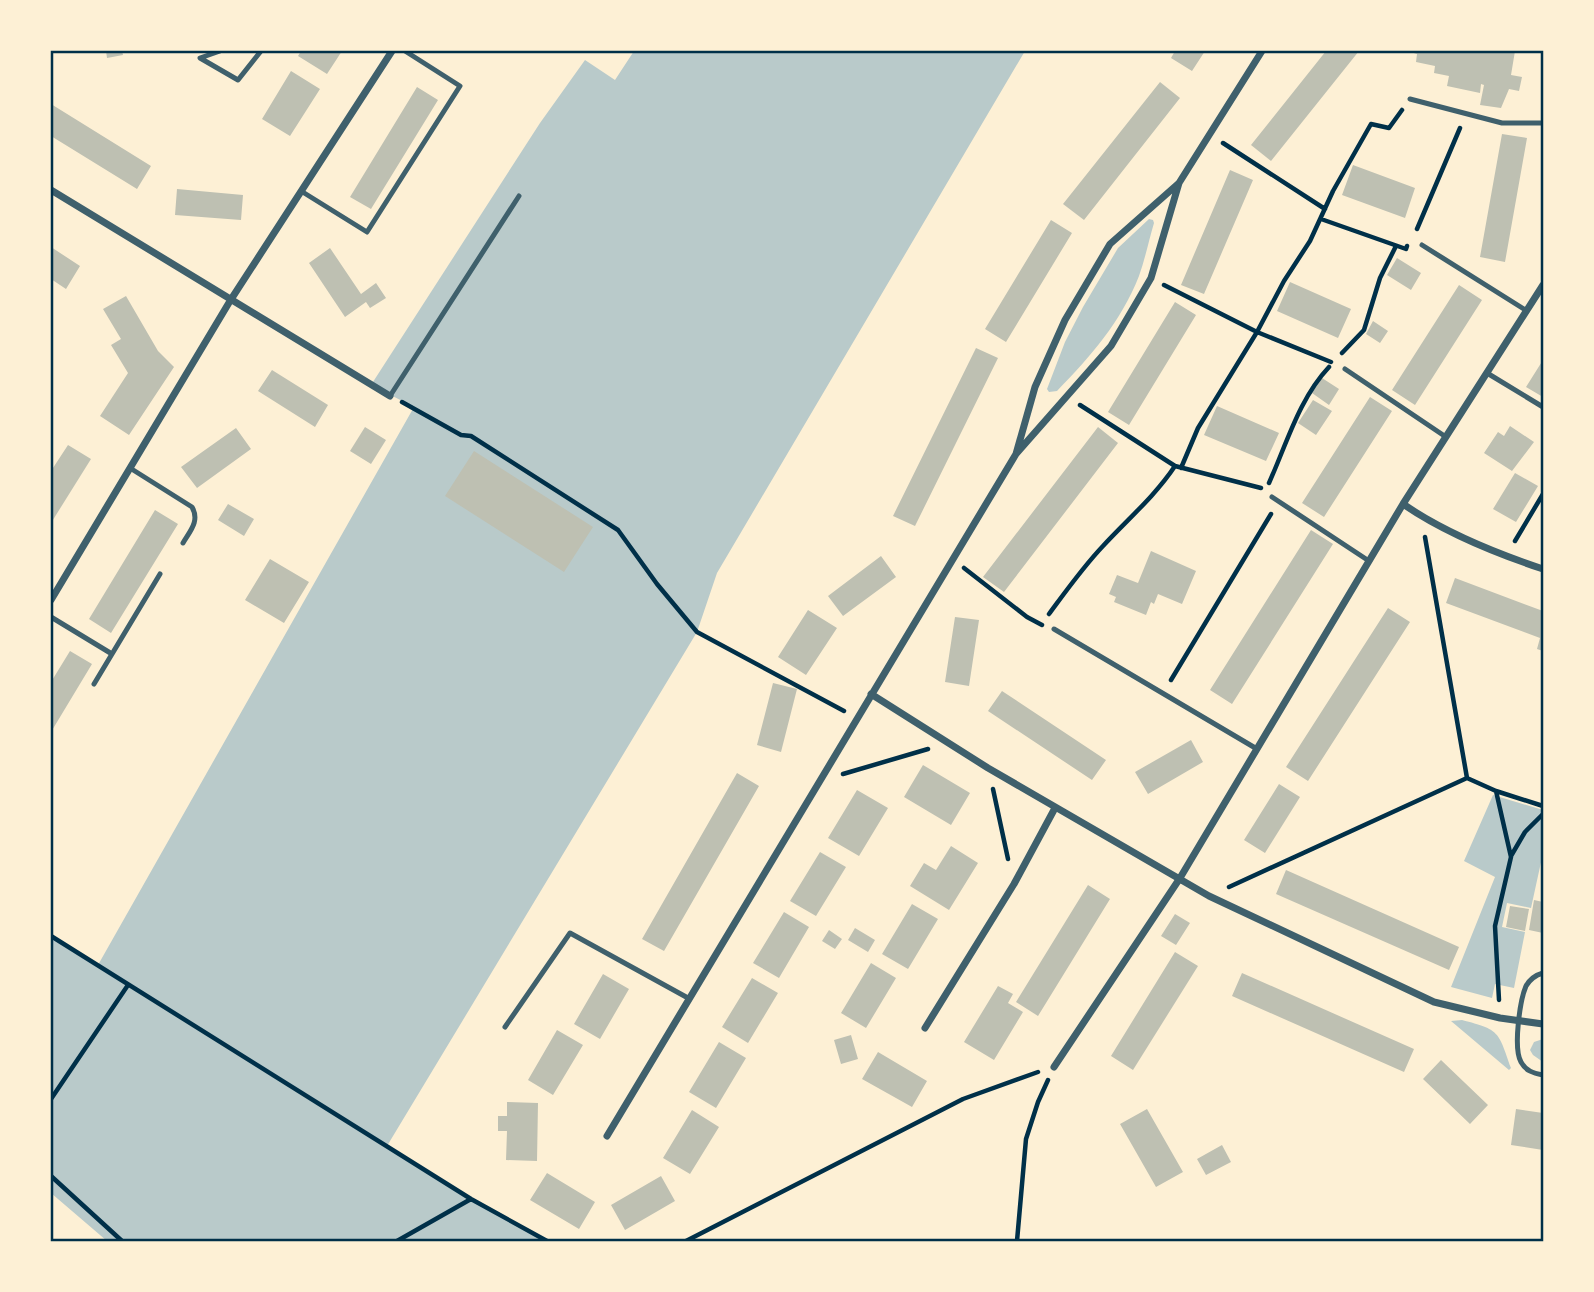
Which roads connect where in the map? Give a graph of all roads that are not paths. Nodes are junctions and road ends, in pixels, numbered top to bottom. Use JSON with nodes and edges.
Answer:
{"nodes":[{"id":1,"x":220,"y":51,"type":"edge"},
{"id":2,"x":261,"y":51,"type":"edge"},
{"id":3,"x":392,"y":51,"type":"edge"},
{"id":4,"x":405,"y":51,"type":"edge"},
{"id":5,"x":1262,"y":51,"type":"edge"},
{"id":6,"x":1410,"y":99,"type":"road end"},
{"id":7,"x":1543,"y":123,"type":"edge"},
{"id":8,"x":1178,"y":183,"type":"junction"},
{"id":9,"x":51,"y":190,"type":"edge"},
{"id":10,"x":301,"y":191,"type":"junction"},
{"id":11,"x":519,"y":195,"type":"dead end"},
{"id":12,"x":1422,"y":245,"type":"dead end"},
{"id":13,"x":1543,"y":285,"type":"edge"},
{"id":14,"x":230,"y":301,"type":"junction"},
{"id":15,"x":1527,"y":311,"type":"junction"},
{"id":16,"x":1345,"y":369,"type":"dead end"},
{"id":17,"x":1487,"y":373,"type":"junction"},
{"id":18,"x":390,"y":396,"type":"joint"},
{"id":19,"x":1543,"y":407,"type":"edge"},
{"id":20,"x":1446,"y":437,"type":"junction"},
{"id":21,"x":1016,"y":454,"type":"junction"},
{"id":22,"x":130,"y":468,"type":"junction"},
{"id":23,"x":1272,"y":497,"type":"dead end"},
{"id":24,"x":1403,"y":504,"type":"junction"},
{"id":25,"x":183,"y":543,"type":"dead end"},
{"id":26,"x":1369,"y":561,"type":"junction"},
{"id":27,"x":1543,"y":569,"type":"edge"},
{"id":28,"x":160,"y":574,"type":"dead end"},
{"id":29,"x":51,"y":600,"type":"edge"},
{"id":30,"x":51,"y":617,"type":"edge"},
{"id":31,"x":1054,"y":629,"type":"road end"},
{"id":32,"x":112,"y":654,"type":"junction"},
{"id":33,"x":94,"y":684,"type":"dead end"},
{"id":34,"x":871,"y":694,"type":"junction"},
{"id":35,"x":1257,"y":749,"type":"junction"},
{"id":36,"x":1055,"y":808,"type":"junction"},
{"id":37,"x":1180,"y":878,"type":"junction"},
{"id":38,"x":1543,"y":973,"type":"edge"},
{"id":39,"x":688,"y":998,"type":"junction"},
{"id":40,"x":1519,"y":1021,"type":"junction"},
{"id":41,"x":1543,"y":1024,"type":"edge"},
{"id":42,"x":505,"y":1027,"type":"dead end"},
{"id":43,"x":925,"y":1028,"type":"dead end"},
{"id":44,"x":1054,"y":1067,"type":"road end"},
{"id":45,"x":1543,"y":1075,"type":"edge"},
{"id":46,"x":607,"y":1136,"type":"dead end"}],
"edges":[{"from":1,"to":2,"type":"lane"},
{"from":3,"to":10,"type":"street"},
{"from":4,"to":10,"type":"lane"},
{"from":5,"to":8,"type":"street"},
{"from":6,"to":7,"type":"lane"},
{"from":8,"to":21,"type":"street"},
{"from":8,"to":21,"type":"street"},
{"from":9,"to":14,"type":"street"},
{"from":10,"to":14,"type":"street"},
{"from":11,"to":18,"type":"lane"},
{"from":12,"to":15,"type":"lane"},
{"from":13,"to":15,"type":"street"},
{"from":14,"to":18,"type":"street"},
{"from":14,"to":22,"type":"street"},
{"from":15,"to":17,"type":"street"},
{"from":16,"to":20,"type":"lane"},
{"from":17,"to":19,"type":"lane"},
{"from":17,"to":20,"type":"street"},
{"from":20,"to":24,"type":"street"},
{"from":21,"to":34,"type":"street"},
{"from":22,"to":25,"type":"lane"},
{"from":22,"to":29,"type":"street"},
{"from":23,"to":26,"type":"lane"},
{"from":24,"to":26,"type":"street"},
{"from":24,"to":27,"type":"street"},
{"from":26,"to":35,"type":"street"},
{"from":28,"to":32,"type":"lane"},
{"from":30,"to":32,"type":"lane"},
{"from":31,"to":35,"type":"lane"},
{"from":32,"to":33,"type":"lane"},
{"from":34,"to":36,"type":"street"},
{"from":34,"to":39,"type":"street"},
{"from":35,"to":37,"type":"street"},
{"from":36,"to":37,"type":"street"},
{"from":36,"to":43,"type":"street"},
{"from":37,"to":40,"type":"street"},
{"from":37,"to":44,"type":"street"},
{"from":38,"to":40,"type":"lane"},
{"from":39,"to":42,"type":"lane"},
{"from":39,"to":46,"type":"street"},
{"from":40,"to":41,"type":"street"},
{"from":40,"to":45,"type":"lane"}]}
